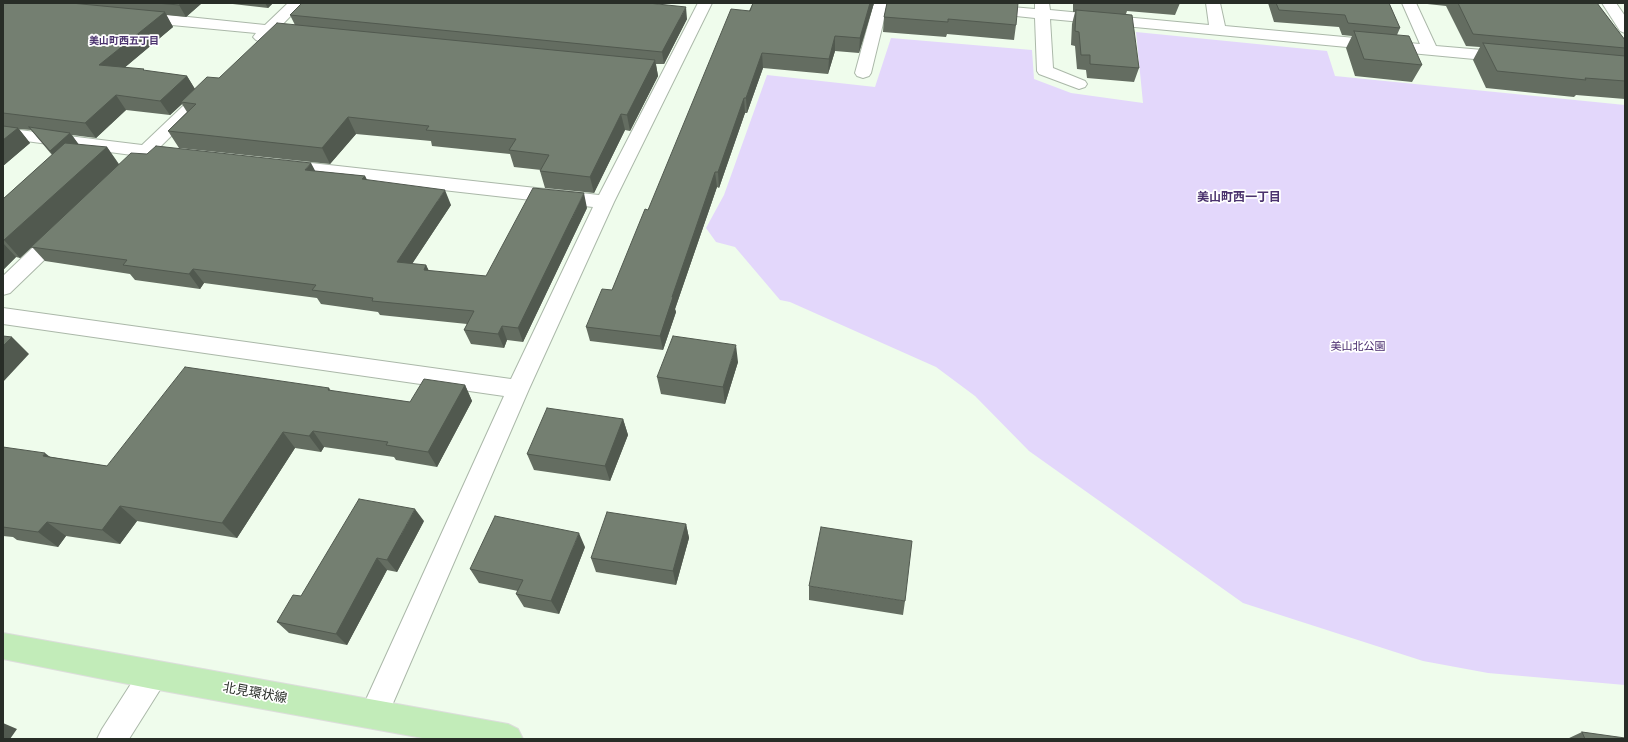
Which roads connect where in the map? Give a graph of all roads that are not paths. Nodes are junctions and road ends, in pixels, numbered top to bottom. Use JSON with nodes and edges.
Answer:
{"nodes":[{"id":1,"x":296,"y":3,"type":"edge"},
{"id":2,"x":705,"y":3,"type":"edge"},
{"id":3,"x":881,"y":3,"type":"edge"},
{"id":4,"x":1213,"y":3,"type":"edge"},
{"id":5,"x":1409,"y":3,"type":"edge"},
{"id":6,"x":1609,"y":3,"type":"edge"},
{"id":7,"x":974,"y":8,"type":"edge"},
{"id":8,"x":1042,"y":8,"type":"edge"},
{"id":9,"x":128,"y":16,"type":"edge"},
{"id":10,"x":1625,"y":28,"type":"edge"},
{"id":11,"x":268,"y":30,"type":"junction"},
{"id":12,"x":1218,"y":30,"type":"junction"},
{"id":13,"x":316,"y":35,"type":"edge"},
{"id":14,"x":252,"y":47,"type":"edge"},
{"id":15,"x":1430,"y":50,"type":"junction"},
{"id":16,"x":1524,"y":58,"type":"edge"},
{"id":17,"x":863,"y":73,"type":"dead end"},
{"id":18,"x":218,"y":80,"type":"edge"},
{"id":19,"x":1079,"y":84,"type":"dead end"},
{"id":20,"x":3,"y":133,"type":"edge"},
{"id":21,"x":146,"y":151,"type":"junction"},
{"id":22,"x":193,"y":156,"type":"edge"},
{"id":23,"x":265,"y":164,"type":"edge"},
{"id":24,"x":129,"y":168,"type":"edge"},
{"id":25,"x":605,"y":202,"type":"junction"},
{"id":26,"x":72,"y":222,"type":"edge"},
{"id":27,"x":3,"y":288,"type":"edge"},
{"id":28,"x":3,"y":316,"type":"edge"},
{"id":29,"x":518,"y":389,"type":"junction"},
{"id":30,"x":3,"y":646,"type":"edge"},
{"id":31,"x":153,"y":675,"type":"junction"},
{"id":32,"x":374,"y":714,"type":"junction"},
{"id":33,"x":112,"y":739,"type":"edge"},
{"id":34,"x":508,"y":739,"type":"edge"}],
"edges":[{"from":1,"to":11,"type":"street"},
{"from":2,"to":25,"type":"street"},
{"from":3,"to":17,"type":"street"},
{"from":4,"to":12,"type":"street"},
{"from":5,"to":15,"type":"street"},
{"from":6,"to":10,"type":"street"},
{"from":7,"to":8,"type":"street"},
{"from":8,"to":12,"type":"street"},
{"from":8,"to":19,"type":"street"},
{"from":9,"to":11,"type":"street"},
{"from":11,"to":13,"type":"street"},
{"from":11,"to":14,"type":"street"},
{"from":12,"to":15,"type":"street"},
{"from":15,"to":16,"type":"street"},
{"from":18,"to":21,"type":"street"},
{"from":20,"to":21,"type":"street"},
{"from":21,"to":22,"type":"street"},
{"from":21,"to":24,"type":"street"},
{"from":23,"to":25,"type":"street"},
{"from":25,"to":29,"type":"street"},
{"from":26,"to":27,"type":"street"},
{"from":28,"to":29,"type":"street"},
{"from":29,"to":32,"type":"street"},
{"from":30,"to":31,"type":"main road","name":"北見環状線"},
{"from":31,"to":32,"type":"main road","name":"北見環状線"},
{"from":31,"to":33,"type":"street"},
{"from":32,"to":34,"type":"main road","name":"北見環状線"}]}
